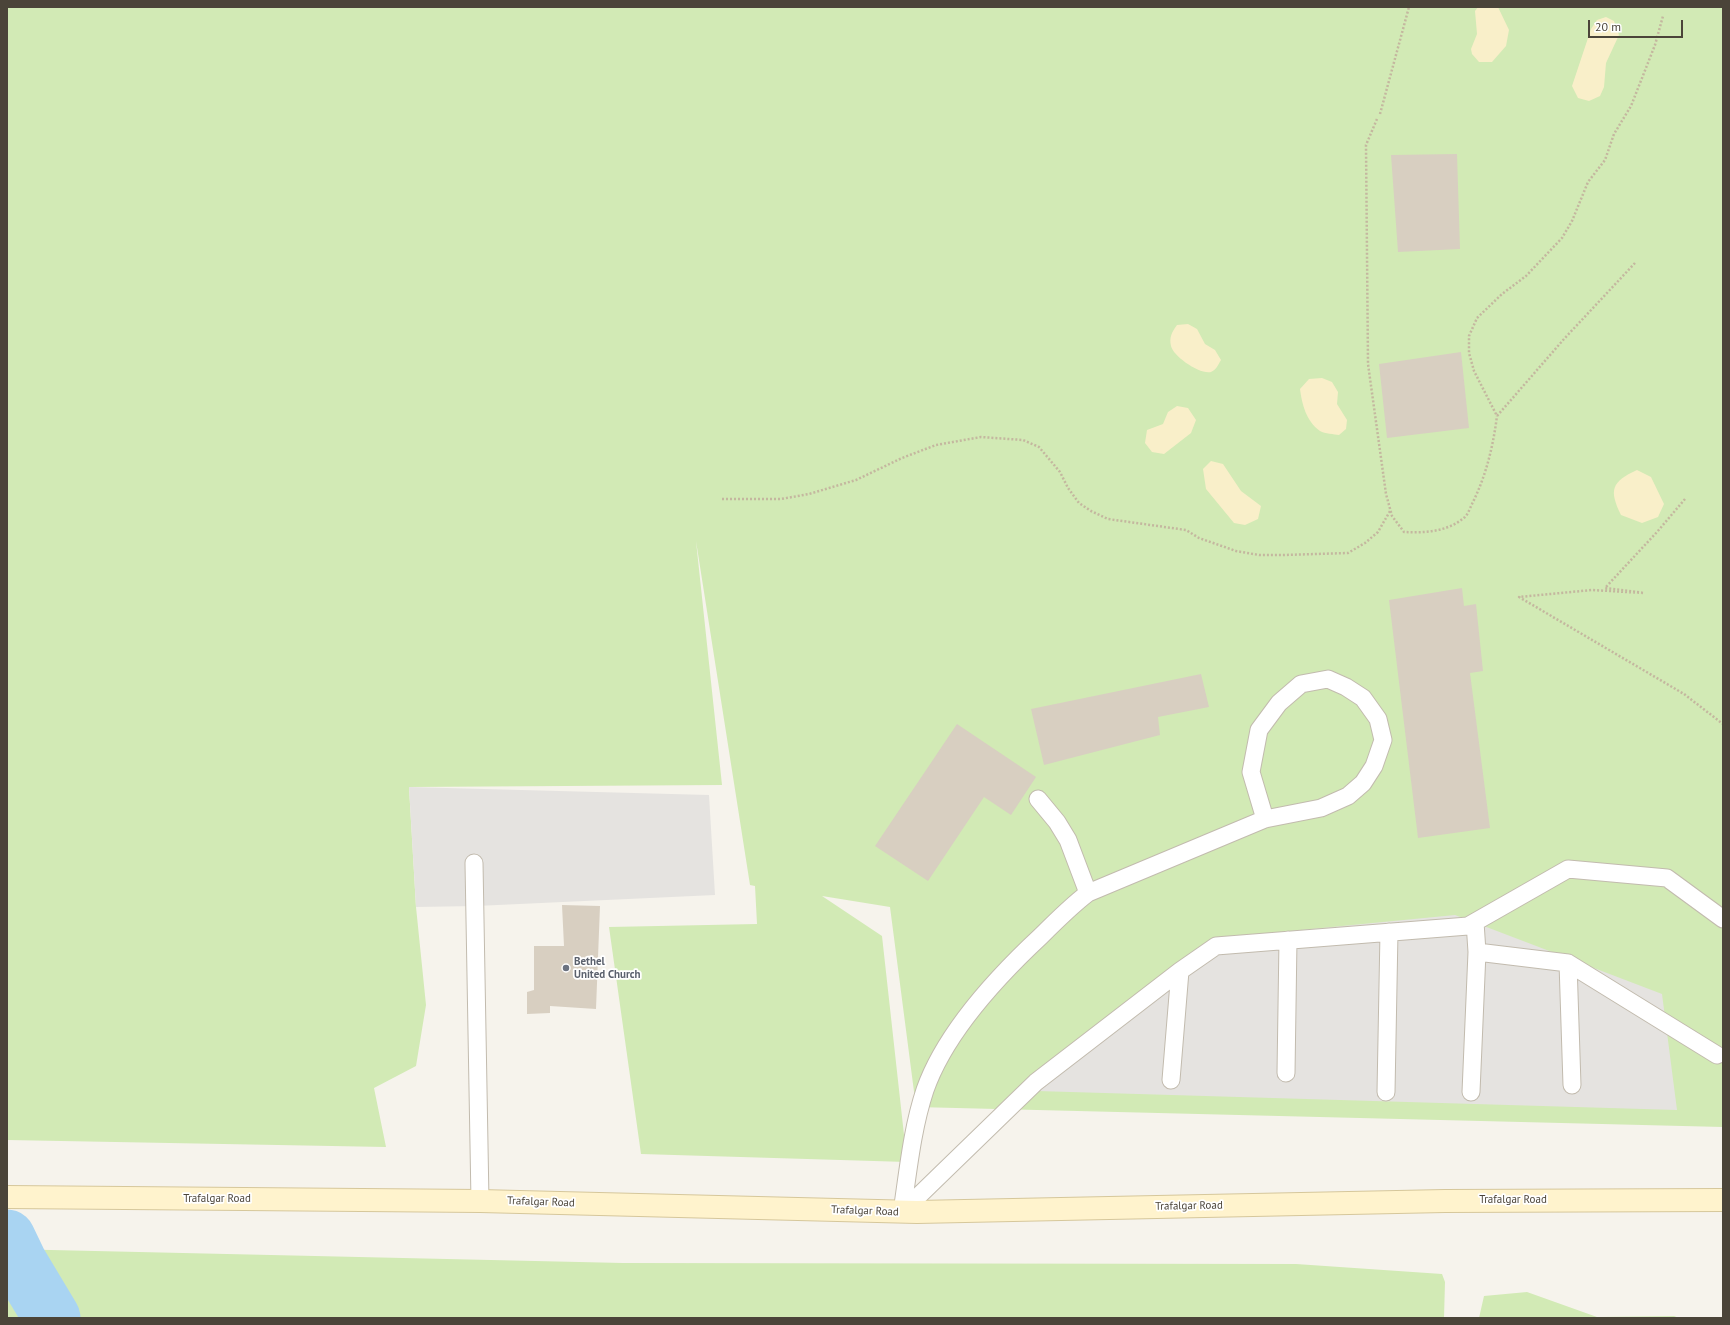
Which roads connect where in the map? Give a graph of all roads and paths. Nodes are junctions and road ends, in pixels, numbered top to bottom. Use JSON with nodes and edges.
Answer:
{"nodes":[{"id":1,"x":1409,"y":7,"type":"edge"},
{"id":2,"x":1663,"y":16,"type":"dead end"},
{"id":3,"x":1380,"y":114,"type":"dead end"},
{"id":4,"x":1377,"y":119,"type":"dead end"},
{"id":5,"x":1635,"y":263,"type":"dead end"},
{"id":6,"x":1497,"y":416,"type":"junction"},
{"id":7,"x":722,"y":499,"type":"dead end"},
{"id":8,"x":1685,"y":499,"type":"dead end"},
{"id":9,"x":1390,"y":511,"type":"junction"},
{"id":10,"x":1723,"y":724,"type":"edge"},
{"id":11,"x":1038,"y":799,"type":"dead end"},
{"id":12,"x":1265,"y":819,"type":"junction"},
{"id":13,"x":474,"y":863,"type":"dead end"},
{"id":14,"x":1088,"y":893,"type":"junction"},
{"id":15,"x":1723,"y":919,"type":"edge"},
{"id":16,"x":1475,"y":922,"type":"junction"},
{"id":17,"x":1389,"y":932,"type":"junction"},
{"id":18,"x":1288,"y":940,"type":"junction"},
{"id":19,"x":1477,"y":952,"type":"junction"},
{"id":20,"x":1568,"y":963,"type":"junction"},
{"id":21,"x":1180,"y":971,"type":"junction"},
{"id":22,"x":1717,"y":1055,"type":"dead end"},
{"id":23,"x":1286,"y":1073,"type":"dead end"},
{"id":24,"x":1172,"y":1080,"type":"dead end"},
{"id":25,"x":1572,"y":1086,"type":"dead end"},
{"id":26,"x":1386,"y":1092,"type":"dead end"},
{"id":27,"x":1471,"y":1092,"type":"dead end"},
{"id":28,"x":7,"y":1197,"type":"edge"},
{"id":29,"x":1723,"y":1200,"type":"edge"},
{"id":30,"x":480,"y":1201,"type":"junction"},
{"id":31,"x":902,"y":1212,"type":"junction"}],
"edges":[{"from":1,"to":3,"type":"path"},
{"from":2,"to":6,"type":"path"},
{"from":4,"to":9,"type":"path"},
{"from":5,"to":6,"type":"path"},
{"from":6,"to":9,"type":"path"},
{"from":7,"to":9,"type":"path"},
{"from":8,"to":10,"type":"path"},
{"from":11,"to":14,"type":"lane"},
{"from":12,"to":12,"type":"lane"},
{"from":12,"to":14,"type":"lane"},
{"from":13,"to":30,"type":"lane"},
{"from":14,"to":31,"type":"lane"},
{"from":15,"to":16,"type":"lane"},
{"from":16,"to":17,"type":"lane"},
{"from":16,"to":19,"type":"lane"},
{"from":17,"to":18,"type":"lane"},
{"from":17,"to":26,"type":"lane"},
{"from":18,"to":21,"type":"lane"},
{"from":18,"to":23,"type":"lane"},
{"from":19,"to":20,"type":"lane"},
{"from":19,"to":27,"type":"lane"},
{"from":20,"to":22,"type":"lane"},
{"from":20,"to":25,"type":"lane"},
{"from":21,"to":24,"type":"lane"},
{"from":21,"to":31,"type":"lane"},
{"from":28,"to":30,"type":"main road","name":"Trafalgar Road"},
{"from":29,"to":31,"type":"main road","name":"Trafalgar Road"},
{"from":30,"to":31,"type":"main road","name":"Trafalgar Road"}]}
